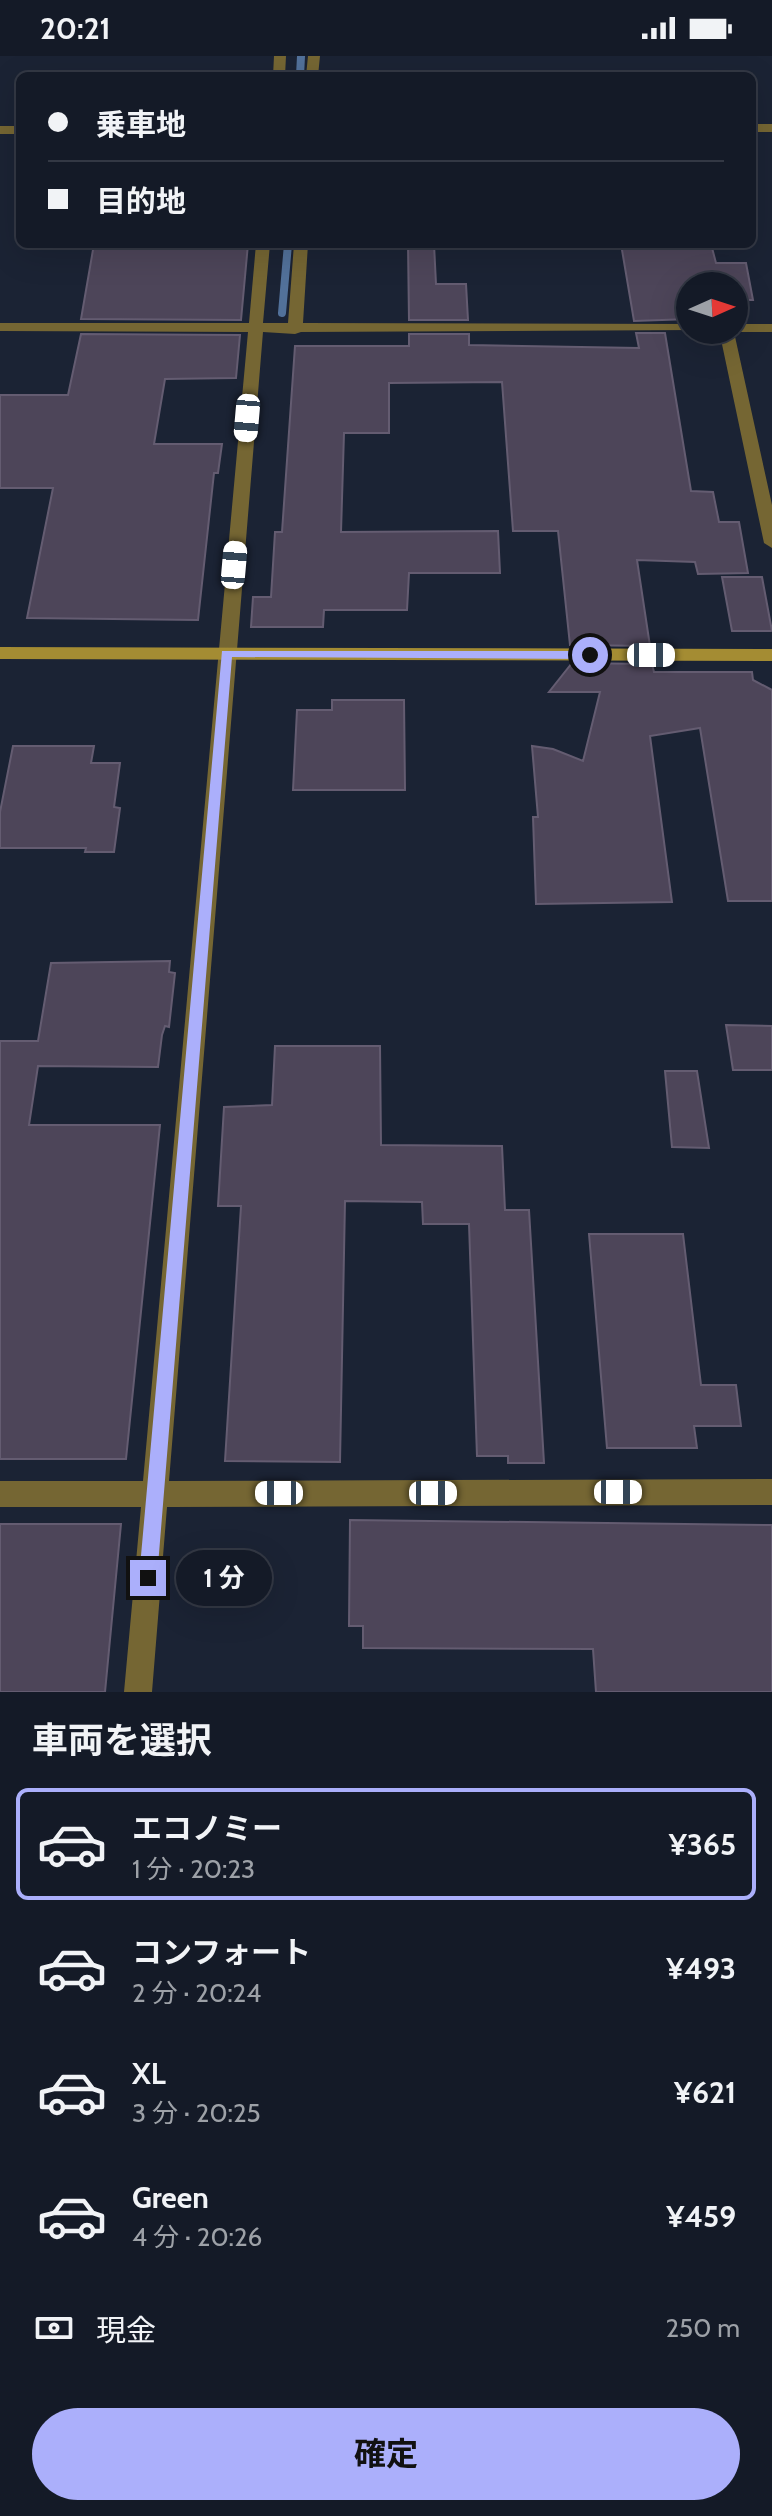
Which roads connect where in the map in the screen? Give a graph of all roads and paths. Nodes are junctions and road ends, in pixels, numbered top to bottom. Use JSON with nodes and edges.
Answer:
{"nodes":[{"id":1,"x":263,"y":248,"type":"edge"},
{"id":2,"x":301,"y":248,"type":"edge"},
{"id":3,"x":0,"y":327,"type":"edge"},
{"id":4,"x":676,"y":328,"type":"edge"},
{"id":5,"x":748,"y":328,"type":"edge"},
{"id":6,"x":772,"y":328,"type":"edge"},
{"id":7,"x":255,"y":330,"type":"junction"},
{"id":8,"x":295,"y":330,"type":"junction"},
{"id":9,"x":729,"y":344,"type":"edge"},
{"id":10,"x":772,"y":543,"type":"edge"},
{"id":11,"x":0,"y":653,"type":"edge"},
{"id":12,"x":226,"y":653,"type":"junction"},
{"id":13,"x":772,"y":655,"type":"edge"},
{"id":14,"x":772,"y":1492,"type":"edge"},
{"id":15,"x":155,"y":1493,"type":"junction"},
{"id":16,"x":0,"y":1494,"type":"edge"},
{"id":17,"x":138,"y":1692,"type":"edge"}],
"edges":[{"from":1,"to":7,"type":"street"},
{"from":2,"to":8,"type":"street"},
{"from":3,"to":7,"type":"street"},
{"from":4,"to":8,"type":"street"},
{"from":5,"to":6,"type":"street"},
{"from":7,"to":8,"type":"street"},
{"from":7,"to":12,"type":"street"},
{"from":9,"to":10,"type":"street"},
{"from":11,"to":12,"type":"street"},
{"from":12,"to":13,"type":"street"},
{"from":12,"to":15,"type":"street"},
{"from":14,"to":15,"type":"street"},
{"from":15,"to":16,"type":"street"},
{"from":15,"to":17,"type":"street"}]}
